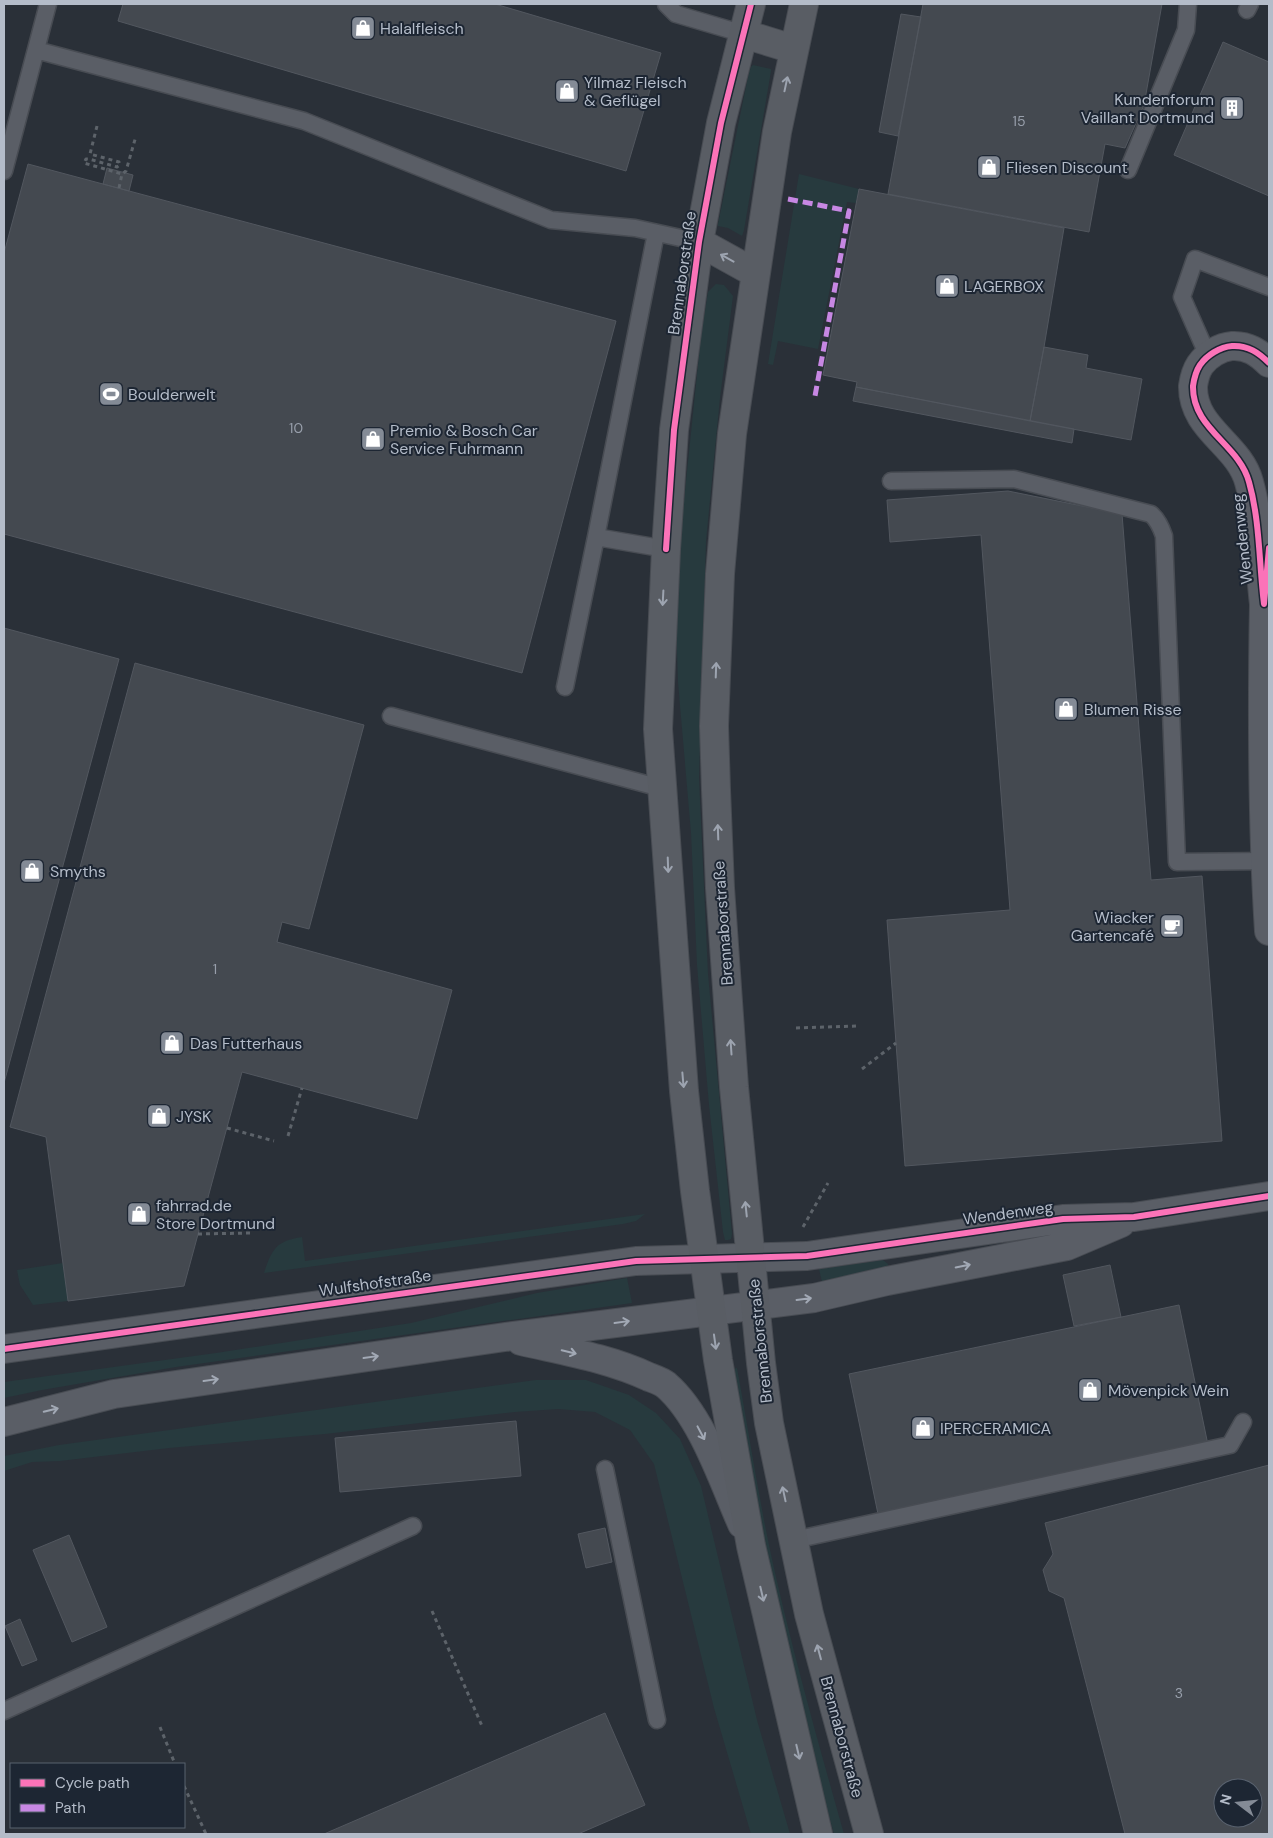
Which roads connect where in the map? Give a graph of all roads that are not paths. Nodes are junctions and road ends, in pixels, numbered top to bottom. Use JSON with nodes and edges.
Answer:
{"nodes":[{"id":1,"x":48,"y":4,"type":"edge"},
{"id":2,"x":751,"y":4,"type":"edge"},
{"id":3,"x":804,"y":4,"type":"edge"},
{"id":4,"x":1188,"y":4,"type":"edge"},
{"id":5,"x":674,"y":7,"type":"edge"},
{"id":6,"x":744,"y":34,"type":"junction"},
{"id":7,"x":794,"y":49,"type":"junction"},
{"id":8,"x":36,"y":50,"type":"junction"},
{"id":9,"x":1128,"y":170,"type":"dead end"},
{"id":10,"x":4,"y":171,"type":"edge"},
{"id":11,"x":656,"y":234,"type":"junction"},
{"id":12,"x":699,"y":242,"type":"junction"},
{"id":13,"x":755,"y":273,"type":"junction"},
{"id":14,"x":1269,"y":287,"type":"edge"},
{"id":15,"x":1208,"y":356,"type":"junction"},
{"id":16,"x":1269,"y":363,"type":"edge"},
{"id":17,"x":892,"y":482,"type":"dead end"},
{"id":18,"x":596,"y":537,"type":"junction"},
{"id":19,"x":1269,"y":548,"type":"edge"},
{"id":20,"x":666,"y":549,"type":"junction"},
{"id":21,"x":1264,"y":604,"type":"junction"},
{"id":22,"x":565,"y":687,"type":"dead end"},
{"id":23,"x":391,"y":716,"type":"dead end"},
{"id":24,"x":1266,"y":754,"type":"edge"},
{"id":25,"x":661,"y":788,"type":"junction"},
{"id":26,"x":1265,"y":860,"type":"junction"},
{"id":27,"x":1269,"y":931,"type":"edge"},
{"id":28,"x":1269,"y":1196,"type":"edge"},
{"id":29,"x":1134,"y":1217,"type":"junction"},
{"id":30,"x":751,"y":1257,"type":"junction"},
{"id":31,"x":704,"y":1259,"type":"junction"},
{"id":32,"x":756,"y":1305,"type":"junction"},
{"id":33,"x":711,"y":1311,"type":"junction"},
{"id":34,"x":504,"y":1337,"type":"junction"},
{"id":35,"x":4,"y":1349,"type":"edge"},
{"id":36,"x":4,"y":1422,"type":"edge"},
{"id":37,"x":1242,"y":1422,"type":"dead end"},
{"id":38,"x":605,"y":1469,"type":"dead end"},
{"id":39,"x":413,"y":1526,"type":"dead end"},
{"id":40,"x":794,"y":1540,"type":"junction"},
{"id":41,"x":751,"y":1546,"type":"junction"},
{"id":42,"x":4,"y":1711,"type":"edge"},
{"id":43,"x":657,"y":1720,"type":"dead end"},
{"id":44,"x":818,"y":1834,"type":"edge"},
{"id":45,"x":869,"y":1834,"type":"edge"}],
"edges":[{"from":1,"to":8,"type":"lane"},
{"from":2,"to":6,"type":"main road","name":"Brennaborstraße"},
{"from":3,"to":7,"type":"main road","name":"Brennaborstraße"},
{"from":4,"to":9,"type":"lane"},
{"from":5,"to":6,"type":"lane"},
{"from":6,"to":7,"type":"main road"},
{"from":6,"to":12,"type":"main road","name":"Brennaborstraße"},
{"from":13,"to":7,"type":"main road","name":"Brennaborstraße","one_way":true},
{"from":8,"to":10,"type":"lane"},
{"from":8,"to":11,"type":"lane"},
{"from":11,"to":12,"type":"lane"},
{"from":11,"to":18,"type":"lane"},
{"from":13,"to":12,"type":"main road","one_way":true},
{"from":12,"to":20,"type":"main road","name":"Brennaborstraße"},
{"from":30,"to":13,"type":"main road","name":"Brennaborstraße","one_way":true},
{"from":14,"to":15,"type":"lane"},
{"from":15,"to":16,"type":"street"},
{"from":15,"to":21,"type":"street","name":"Wendenweg"},
{"from":17,"to":26,"type":"lane"},
{"from":18,"to":20,"type":"lane"},
{"from":18,"to":22,"type":"lane"},
{"from":19,"to":21,"type":"street","name":"Wendenweg"},
{"from":20,"to":25,"type":"main road","name":"Brennaborstraße","one_way":true},
{"from":21,"to":24,"type":"street","name":"Wendenweg"},
{"from":23,"to":25,"type":"lane"},
{"from":24,"to":26,"type":"street","name":"Wendenweg"},
{"from":25,"to":31,"type":"main road","name":"Brennaborstraße","one_way":true},
{"from":26,"to":27,"type":"street","name":"Wendenweg"},
{"from":28,"to":29,"type":"street","name":"Wendenweg"},
{"from":29,"to":30,"type":"street","name":"Wendenweg"},
{"from":32,"to":29,"type":"street","name":"Wendenweg","one_way":true},
{"from":30,"to":31,"type":"street","name":"Wulfshofstraße"},
{"from":30,"to":32,"type":"main road","name":"Brennaborstraße"},
{"from":31,"to":33,"type":"main road","name":"Brennaborstraße"},
{"from":31,"to":35,"type":"street","name":"Wulfshofstraße"},
{"from":32,"to":33,"type":"street"},
{"from":40,"to":32,"type":"main road","name":"Brennaborstraße","one_way":true},
{"from":34,"to":33,"type":"street","one_way":true},
{"from":33,"to":41,"type":"main road","name":"Brennaborstraße","one_way":true},
{"from":36,"to":34,"type":"street","one_way":true},
{"from":34,"to":41,"type":"street","name":"Brennaborstraße","one_way":true},
{"from":37,"to":40,"type":"lane"},
{"from":38,"to":43,"type":"lane"},
{"from":39,"to":42,"type":"lane"},
{"from":45,"to":40,"type":"main road","name":"Brennaborstraße","one_way":true},
{"from":41,"to":44,"type":"main road","name":"Brennaborstraße","one_way":true}]}
